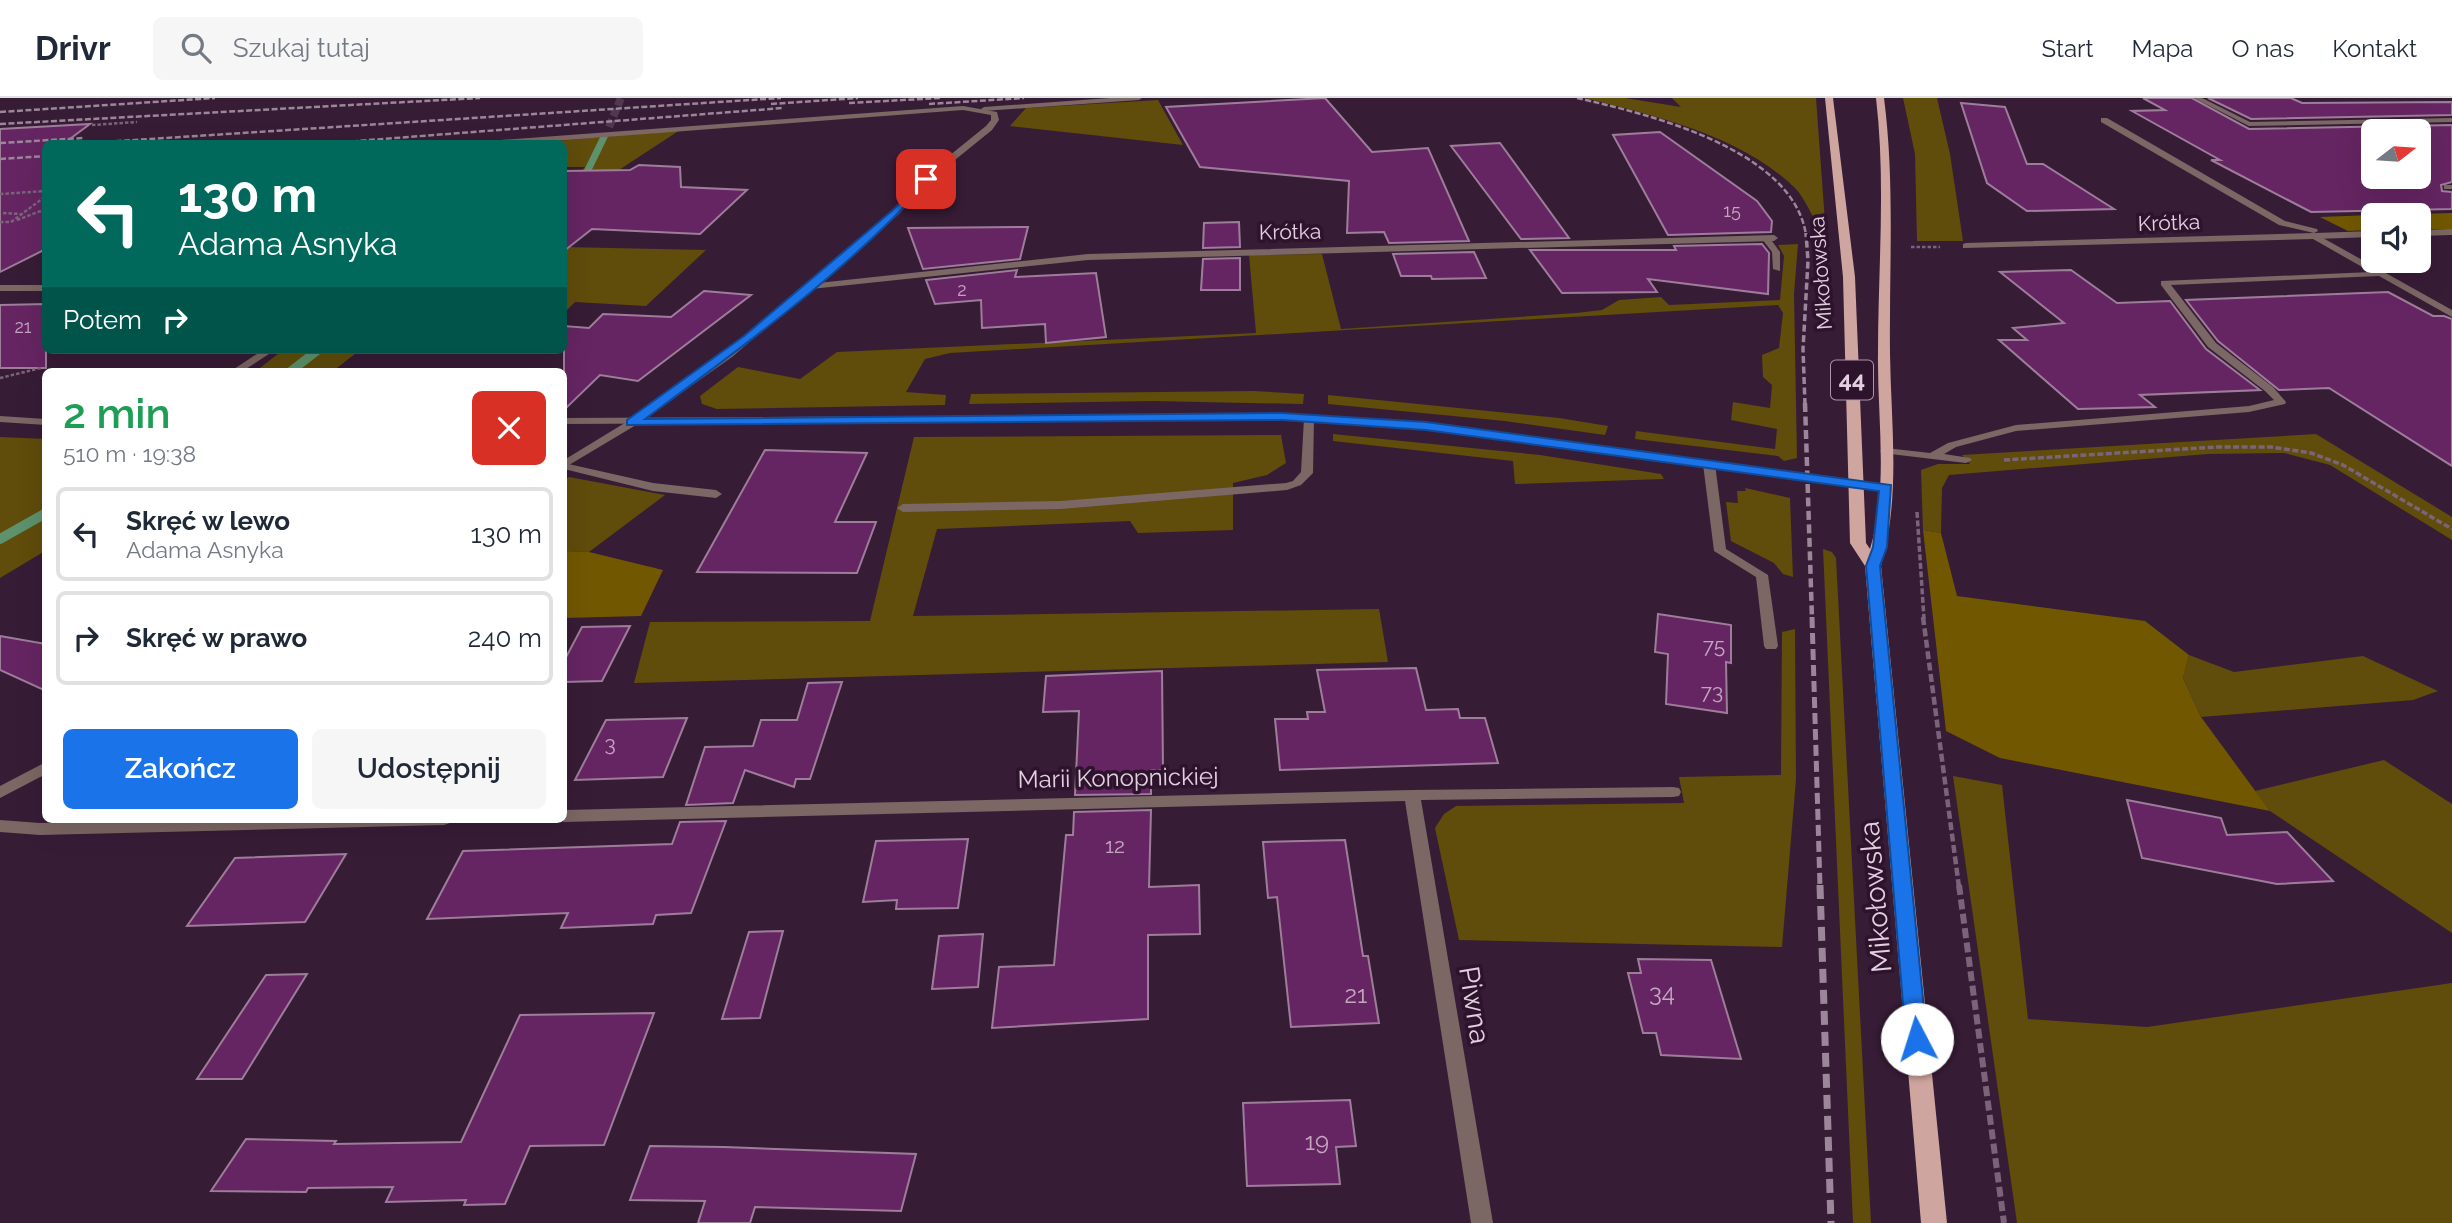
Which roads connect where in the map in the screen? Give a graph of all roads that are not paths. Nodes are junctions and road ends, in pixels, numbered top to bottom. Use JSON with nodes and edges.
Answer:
{"nodes":[{"id":1,"x":1139,"y":98,"type":"edge"},
{"id":2,"x":1829,"y":98,"type":"edge"},
{"id":3,"x":1880,"y":98,"type":"edge"},
{"id":4,"x":2197,"y":98,"type":"edge"},
{"id":5,"x":984,"y":109,"type":"junction"},
{"id":6,"x":2104,"y":120,"type":"dead end"},
{"id":7,"x":2452,"y":120,"type":"edge"},
{"id":8,"x":515,"y":140,"type":"edge"},
{"id":9,"x":2452,"y":232,"type":"edge"},
{"id":10,"x":2431,"y":233,"type":"edge"},
{"id":11,"x":2361,"y":234,"type":"edge"},
{"id":12,"x":2340,"y":235,"type":"junction"},
{"id":13,"x":2315,"y":236,"type":"junction"},
{"id":14,"x":1966,"y":246,"type":"dead end"},
{"id":15,"x":1777,"y":269,"type":"dead end"},
{"id":16,"x":2378,"y":274,"type":"junction"},
{"id":17,"x":808,"y":287,"type":"junction"},
{"id":18,"x":0,"y":288,"type":"edge"},
{"id":19,"x":42,"y":288,"type":"edge"},
{"id":20,"x":2452,"y":314,"type":"edge"},
{"id":21,"x":264,"y":354,"type":"edge"},
{"id":22,"x":241,"y":368,"type":"edge"},
{"id":23,"x":1309,"y":418,"type":"junction"},
{"id":24,"x":0,"y":419,"type":"edge"},
{"id":25,"x":567,"y":421,"type":"edge"},
{"id":26,"x":42,"y":422,"type":"edge"},
{"id":27,"x":632,"y":423,"type":"junction"},
{"id":28,"x":1886,"y":451,"type":"junction"},
{"id":29,"x":1932,"y":456,"type":"junction"},
{"id":30,"x":1966,"y":460,"type":"road end"},
{"id":31,"x":567,"y":463,"type":"edge"},
{"id":32,"x":1709,"y":464,"type":"junction"},
{"id":33,"x":567,"y":466,"type":"edge"},
{"id":34,"x":1855,"y":484,"type":"junction"},
{"id":35,"x":1886,"y":488,"type":"junction"},
{"id":36,"x":716,"y":494,"type":"dead end"},
{"id":37,"x":903,"y":508,"type":"dead end"},
{"id":38,"x":1873,"y":566,"type":"junction"},
{"id":39,"x":1771,"y":646,"type":"dead end"},
{"id":40,"x":42,"y":769,"type":"edge"},
{"id":41,"x":1673,"y":792,"type":"dead end"},
{"id":42,"x":0,"y":793,"type":"edge"},
{"id":43,"x":1412,"y":795,"type":"junction"},
{"id":44,"x":567,"y":816,"type":"edge"},
{"id":45,"x":282,"y":823,"type":"edge"},
{"id":46,"x":0,"y":826,"type":"edge"},
{"id":47,"x":1482,"y":1223,"type":"edge"},
{"id":48,"x":1934,"y":1223,"type":"edge"}],
"edges":[{"from":1,"to":5,"type":"street"},
{"from":2,"to":34,"type":"main road","name":"Mikołowska","number":"44"},
{"from":3,"to":28,"type":"main road","name":"Mikołowska","number":"44"},
{"from":4,"to":7,"type":"street"},
{"from":5,"to":8,"type":"street"},
{"from":5,"to":17,"type":"street"},
{"from":6,"to":12,"type":"street"},
{"from":9,"to":10,"type":"street"},
{"from":11,"to":12,"type":"street","name":"Krótka"},
{"from":12,"to":13,"type":"street","name":"Krótka"},
{"from":13,"to":14,"type":"street","name":"Krótka"},
{"from":13,"to":16,"type":"street"},
{"from":15,"to":17,"type":"street","name":"Krótka"},
{"from":16,"to":20,"type":"street"},
{"from":16,"to":29,"type":"street"},
{"from":17,"to":27,"type":"street"},
{"from":18,"to":19,"type":"street"},
{"from":21,"to":22,"type":"street"},
{"from":23,"to":27,"type":"street"},
{"from":23,"to":32,"type":"street"},
{"from":23,"to":37,"type":"street"},
{"from":24,"to":26,"type":"street"},
{"from":25,"to":27,"type":"street"},
{"from":27,"to":31,"type":"street"},
{"from":28,"to":29,"type":"street"},
{"from":28,"to":35,"type":"main road","name":"Mikołowska","number":"44"},
{"from":29,"to":30,"type":"street"},
{"from":32,"to":34,"type":"street"},
{"from":32,"to":39,"type":"street"},
{"from":33,"to":36,"type":"street"},
{"from":34,"to":35,"type":"street"},
{"from":34,"to":38,"type":"main road","name":"Mikołowska","number":"44"},
{"from":35,"to":38,"type":"main road","name":"Mikołowska","number":"44"},
{"from":38,"to":48,"type":"main road","name":"Mikołowska","number":"44"},
{"from":40,"to":42,"type":"street"},
{"from":41,"to":43,"type":"street","name":"Marii Konopnickiej"},
{"from":43,"to":44,"type":"street","name":"Marii Konopnickiej"},
{"from":43,"to":47,"type":"street","name":"Piwna"},
{"from":45,"to":46,"type":"street"}]}
